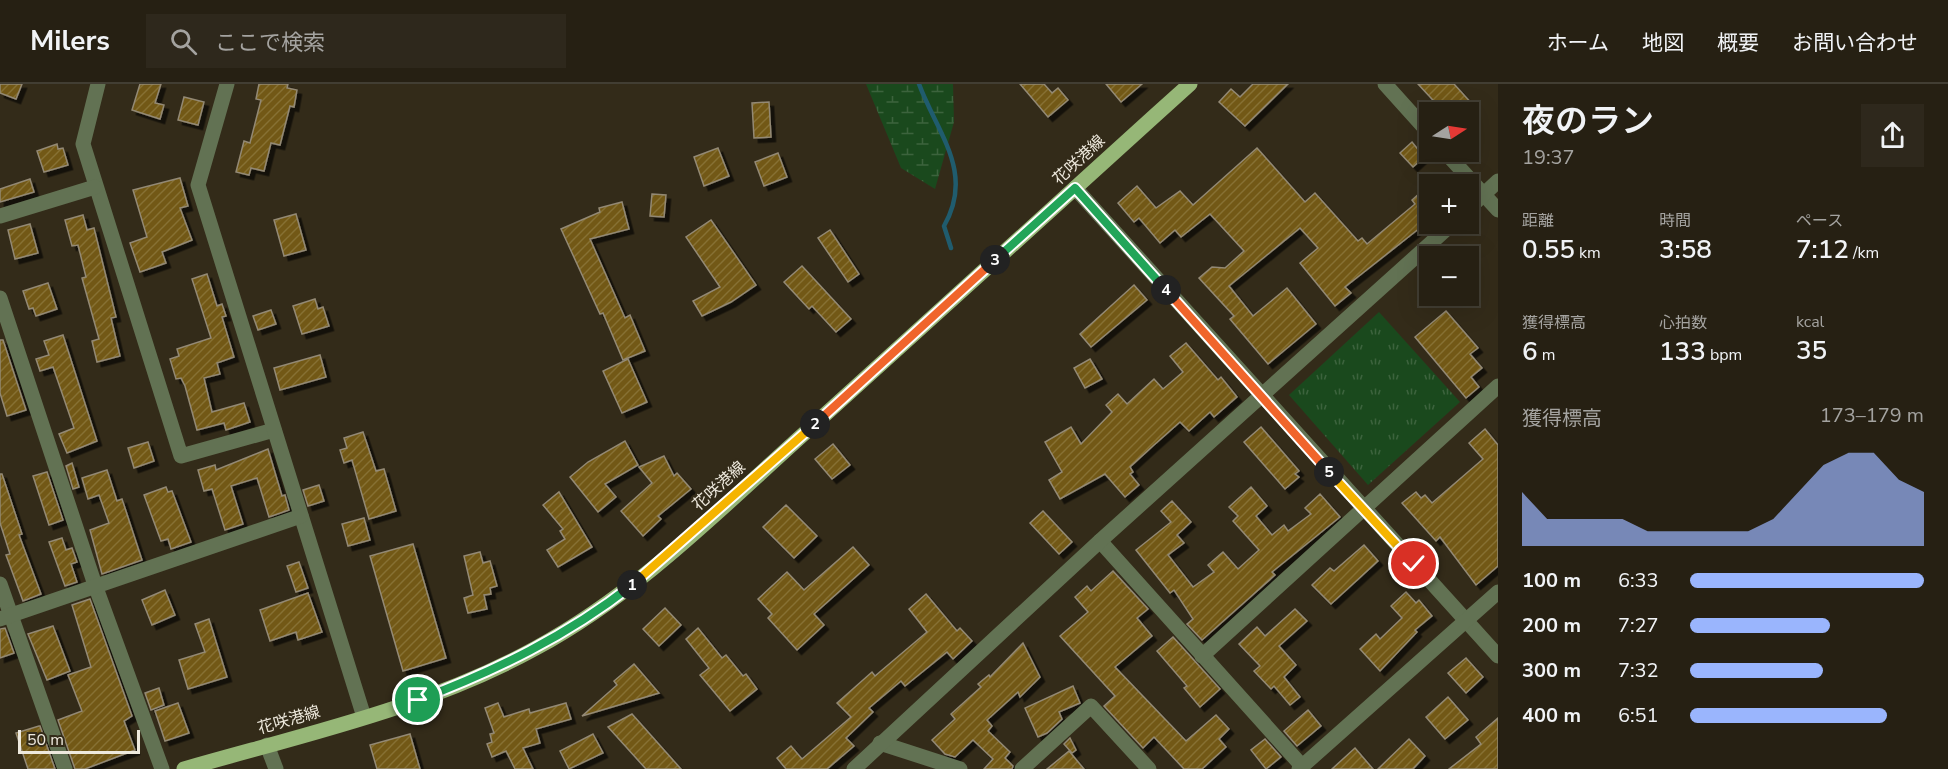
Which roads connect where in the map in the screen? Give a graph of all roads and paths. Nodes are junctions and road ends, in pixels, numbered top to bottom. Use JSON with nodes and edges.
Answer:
{"nodes":[{"id":1,"x":98,"y":84,"type":"edge"},
{"id":2,"x":227,"y":84,"type":"edge"},
{"id":3,"x":1190,"y":84,"type":"edge"},
{"id":4,"x":1385,"y":84,"type":"edge"},
{"id":5,"x":1419,"y":122,"type":"edge"},
{"id":6,"x":1454,"y":162,"type":"edge"},
{"id":7,"x":1498,"y":182,"type":"edge"},
{"id":8,"x":95,"y":187,"type":"junction"},
{"id":9,"x":1075,"y":188,"type":"junction"},
{"id":10,"x":1484,"y":195,"type":"junction"},
{"id":11,"x":1479,"y":199,"type":"edge"},
{"id":12,"x":1498,"y":210,"type":"edge"},
{"id":13,"x":0,"y":216,"type":"edge"},
{"id":14,"x":1441,"y":234,"type":"edge"},
{"id":15,"x":0,"y":300,"type":"edge"},
{"id":16,"x":1498,"y":386,"type":"edge"},
{"id":17,"x":1260,"y":396,"type":"junction"},
{"id":18,"x":274,"y":430,"type":"junction"},
{"id":19,"x":1363,"y":509,"type":"junction"},
{"id":20,"x":301,"y":516,"type":"junction"},
{"id":21,"x":1100,"y":541,"type":"junction"},
{"id":22,"x":0,"y":584,"type":"edge"},
{"id":23,"x":95,"y":585,"type":"junction"},
{"id":24,"x":1498,"y":592,"type":"edge"},
{"id":25,"x":6,"y":617,"type":"edge"},
{"id":26,"x":1465,"y":619,"type":"junction"},
{"id":27,"x":1202,"y":656,"type":"junction"},
{"id":28,"x":1498,"y":656,"type":"edge"},
{"id":29,"x":364,"y":717,"type":"junction"},
{"id":30,"x":880,"y":743,"type":"junction"},
{"id":31,"x":267,"y":745,"type":"junction"},
{"id":32,"x":1300,"y":768,"type":"edge"},
{"id":33,"x":65,"y":769,"type":"edge"},
{"id":34,"x":162,"y":769,"type":"edge"},
{"id":35,"x":184,"y":769,"type":"edge"},
{"id":36,"x":276,"y":769,"type":"edge"},
{"id":37,"x":854,"y":769,"type":"edge"},
{"id":38,"x":960,"y":769,"type":"edge"},
{"id":39,"x":1022,"y":769,"type":"edge"},
{"id":40,"x":1149,"y":769,"type":"edge"}],
"edges":[{"from":1,"to":8,"type":"street"},
{"from":2,"to":18,"type":"street"},
{"from":3,"to":9,"type":"main road","name":"花咲港線"},
{"from":4,"to":5,"type":"street"},
{"from":6,"to":10,"type":"street"},
{"from":7,"to":10,"type":"street"},
{"from":8,"to":13,"type":"street"},
{"from":8,"to":18,"type":"street"},
{"from":9,"to":17,"type":"street"},
{"from":9,"to":29,"type":"main road","name":"花咲港線"},
{"from":10,"to":11,"type":"street"},
{"from":10,"to":12,"type":"street"},
{"from":14,"to":17,"type":"street"},
{"from":15,"to":23,"type":"street"},
{"from":16,"to":19,"type":"street"},
{"from":17,"to":19,"type":"street"},
{"from":17,"to":21,"type":"street"},
{"from":18,"to":20,"type":"street"},
{"from":19,"to":26,"type":"street"},
{"from":19,"to":27,"type":"street"},
{"from":20,"to":23,"type":"street"},
{"from":20,"to":29,"type":"street"},
{"from":21,"to":27,"type":"street"},
{"from":21,"to":30,"type":"street"},
{"from":22,"to":25,"type":"street"},
{"from":23,"to":25,"type":"street"},
{"from":23,"to":34,"type":"street"},
{"from":24,"to":26,"type":"street"},
{"from":25,"to":33,"type":"street"},
{"from":26,"to":28,"type":"street"},
{"from":26,"to":32,"type":"street"},
{"from":27,"to":32,"type":"street"},
{"from":29,"to":31,"type":"main road","name":"花咲港線"},
{"from":30,"to":37,"type":"street"},
{"from":30,"to":38,"type":"street"},
{"from":31,"to":35,"type":"main road","name":"花咲港線"},
{"from":31,"to":36,"type":"street"},
{"from":39,"to":40,"type":"street"}]}
